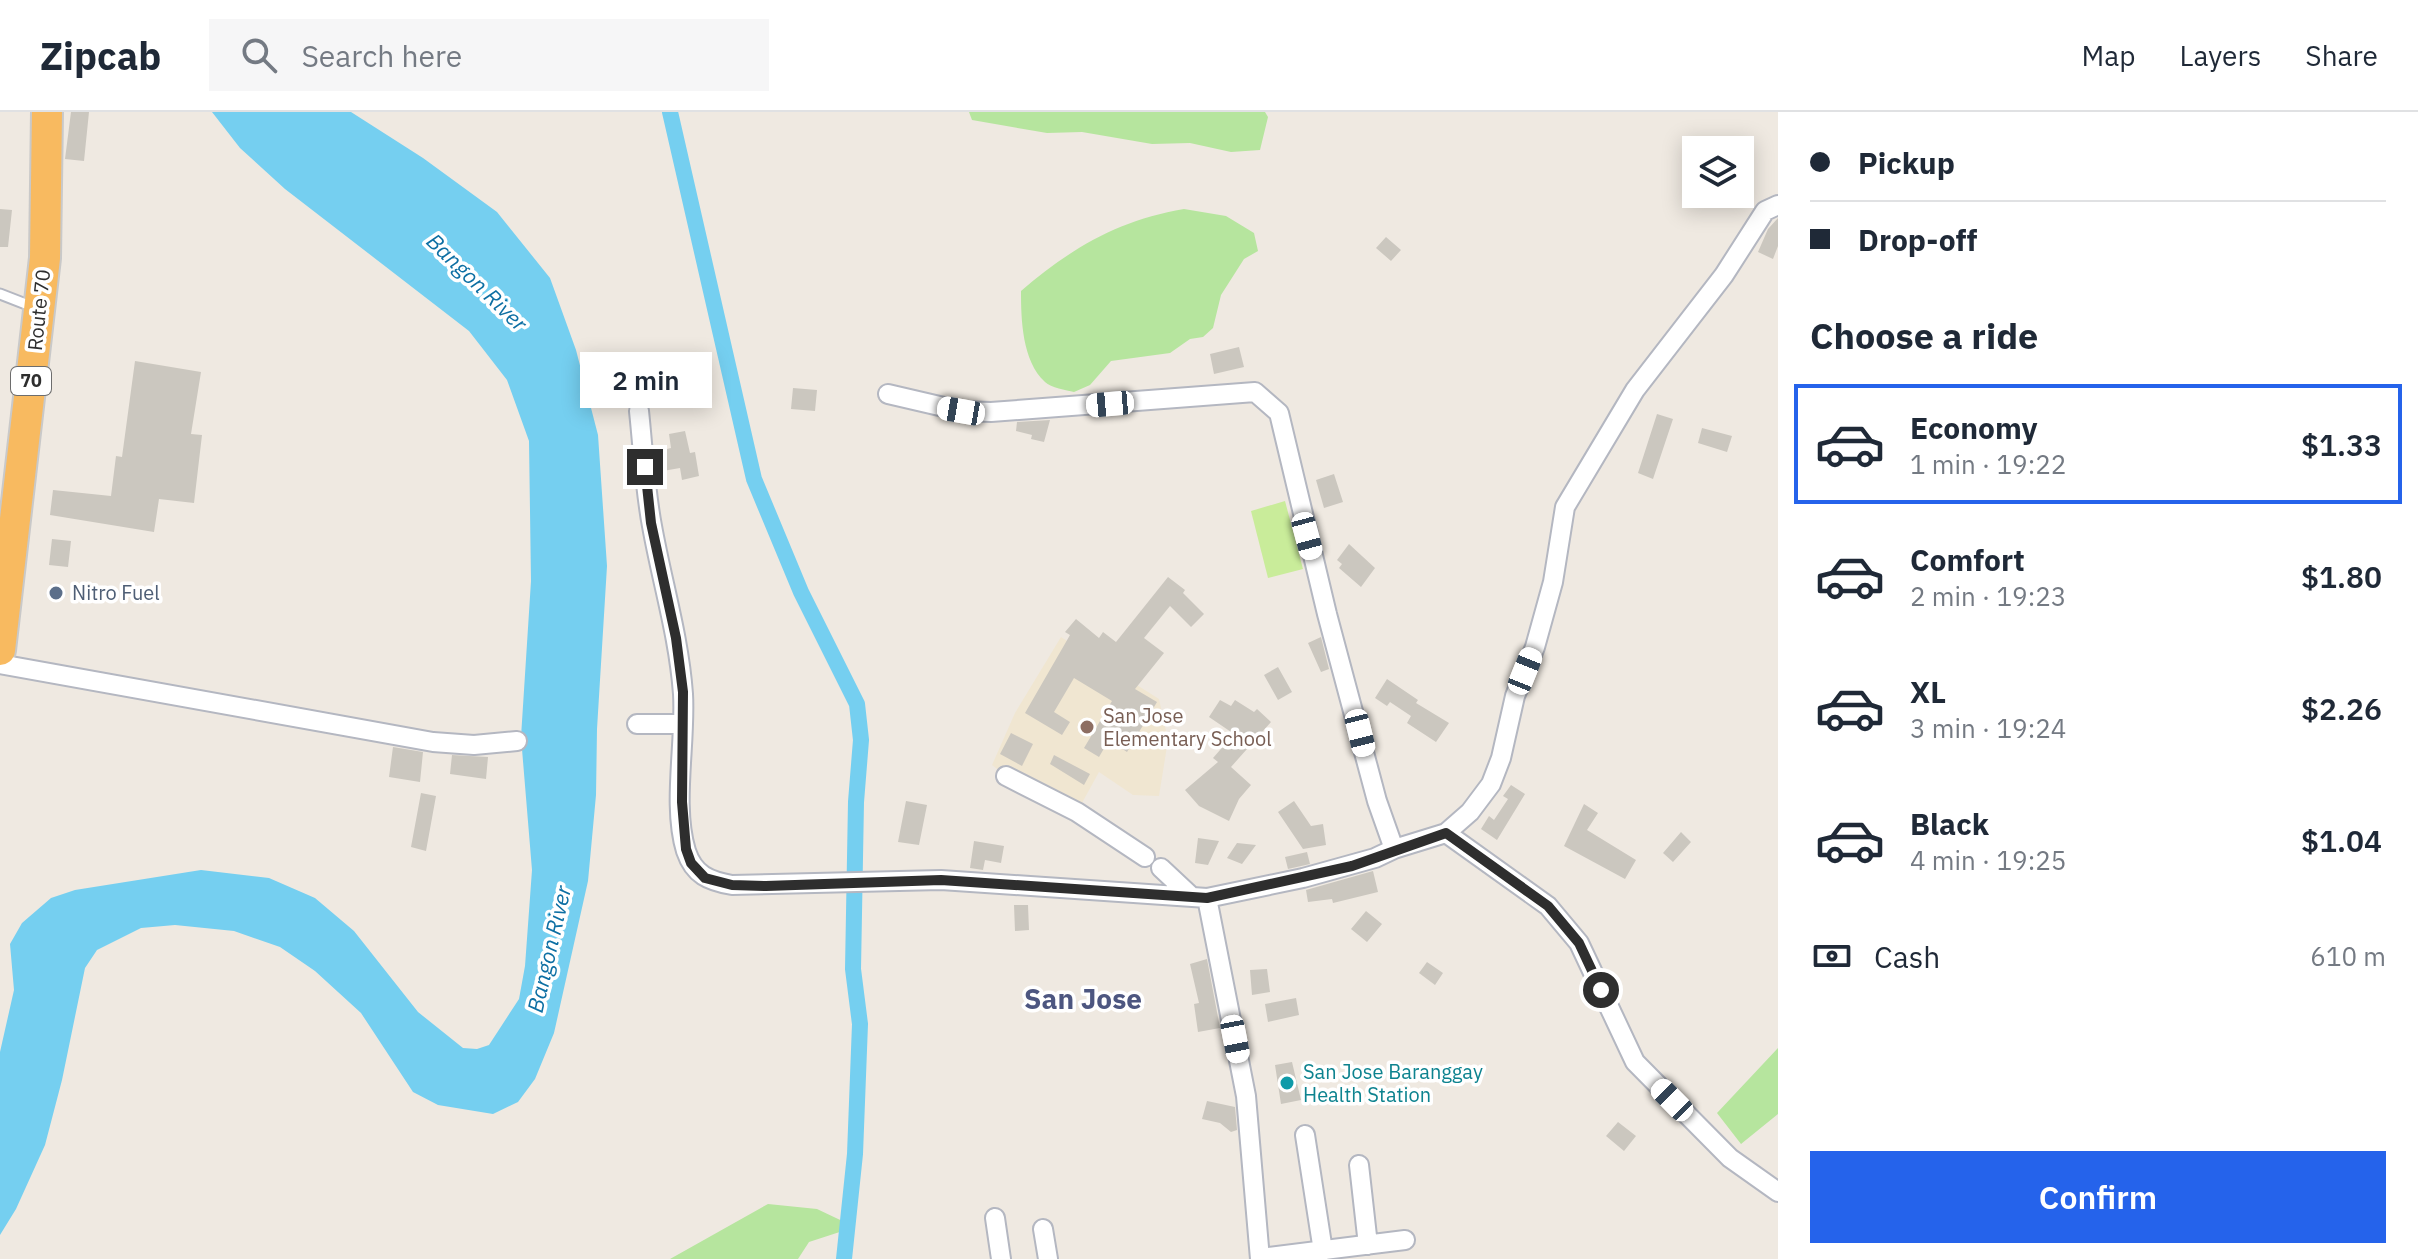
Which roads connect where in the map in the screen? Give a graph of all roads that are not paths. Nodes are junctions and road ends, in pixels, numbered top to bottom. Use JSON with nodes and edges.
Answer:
{"nodes":[{"id":1,"x":47,"y":112,"type":"edge"},
{"id":2,"x":1778,"y":205,"type":"edge"},
{"id":3,"x":0,"y":294,"type":"edge"},
{"id":4,"x":39,"y":309,"type":"junction"},
{"id":5,"x":888,"y":394,"type":"dead end"},
{"id":6,"x":639,"y":411,"type":"dead end"},
{"id":7,"x":0,"y":650,"type":"edge"},
{"id":8,"x":0,"y":664,"type":"edge"},
{"id":9,"x":637,"y":724,"type":"dead end"},
{"id":10,"x":683,"y":724,"type":"junction"},
{"id":11,"x":517,"y":741,"type":"dead end"},
{"id":12,"x":1006,"y":776,"type":"dead end"},
{"id":13,"x":1446,"y":833,"type":"junction"},
{"id":14,"x":1394,"y":849,"type":"junction"},
{"id":15,"x":1145,"y":857,"type":"dead end"},
{"id":16,"x":1161,"y":868,"type":"dead end"},
{"id":17,"x":1200,"y":897,"type":"junction"},
{"id":18,"x":1305,"y":1135,"type":"dead end"},
{"id":19,"x":1359,"y":1165,"type":"dead end"},
{"id":20,"x":1778,"y":1192,"type":"edge"},
{"id":21,"x":995,"y":1218,"type":"dead end"},
{"id":22,"x":1043,"y":1229,"type":"dead end"},
{"id":23,"x":1405,"y":1240,"type":"dead end"},
{"id":24,"x":1368,"y":1245,"type":"junction"},
{"id":25,"x":1323,"y":1251,"type":"junction"},
{"id":26,"x":1260,"y":1258,"type":"edge"},
{"id":27,"x":1001,"y":1259,"type":"edge"},
{"id":28,"x":1048,"y":1259,"type":"edge"}],
"edges":[{"from":1,"to":4,"type":"highway","name":"Route 70","number":"70"},
{"from":2,"to":13,"type":"street"},
{"from":3,"to":4,"type":"lane"},
{"from":4,"to":7,"type":"highway","name":"Route 70","number":"70"},
{"from":5,"to":14,"type":"street"},
{"from":6,"to":10,"type":"street"},
{"from":8,"to":11,"type":"street"},
{"from":9,"to":10,"type":"street"},
{"from":10,"to":17,"type":"street"},
{"from":12,"to":15,"type":"street"},
{"from":13,"to":14,"type":"street"},
{"from":13,"to":20,"type":"street"},
{"from":14,"to":17,"type":"street"},
{"from":16,"to":17,"type":"street"},
{"from":17,"to":26,"type":"street"},
{"from":18,"to":25,"type":"street"},
{"from":19,"to":24,"type":"street"},
{"from":21,"to":27,"type":"street"},
{"from":22,"to":28,"type":"street"},
{"from":23,"to":24,"type":"street"},
{"from":24,"to":25,"type":"street"},
{"from":25,"to":26,"type":"street"}]}
